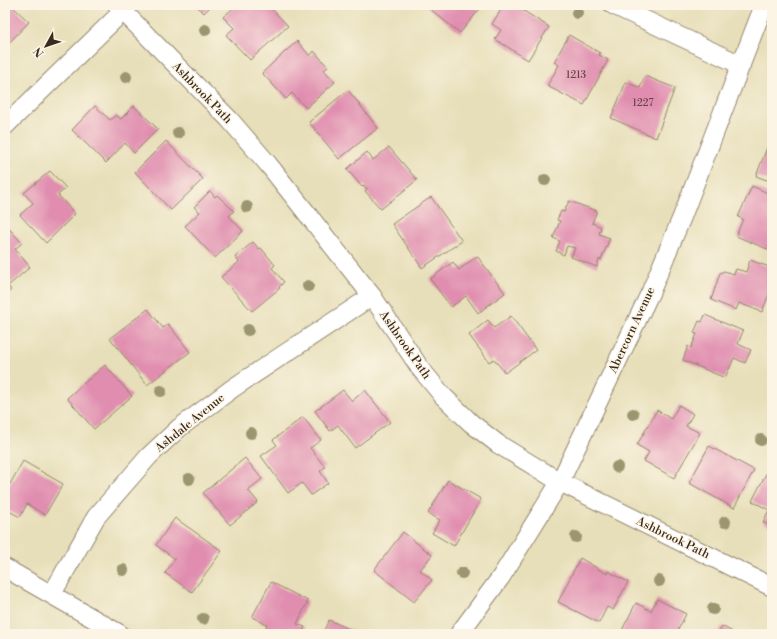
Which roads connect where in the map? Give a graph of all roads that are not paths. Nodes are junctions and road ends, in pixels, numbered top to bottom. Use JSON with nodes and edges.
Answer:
{"nodes":[{"id":1,"x":612,"y":5,"type":"edge"},
{"id":2,"x":764,"y":5,"type":"edge"},
{"id":3,"x":120,"y":8,"type":"edge"},
{"id":4,"x":741,"y":65,"type":"junction"},
{"id":5,"x":5,"y":126,"type":"edge"},
{"id":6,"x":372,"y":296,"type":"junction"},
{"id":7,"x":560,"y":482,"type":"junction"},
{"id":8,"x":5,"y":568,"type":"edge"},
{"id":9,"x":772,"y":587,"type":"edge"},
{"id":10,"x":52,"y":594,"type":"junction"},
{"id":11,"x":120,"y":634,"type":"edge"},
{"id":12,"x":459,"y":634,"type":"edge"}],
"edges":[{"from":1,"to":4,"type":"street"},
{"from":2,"to":4,"type":"street","name":"Abercorn Avenue"},
{"from":3,"to":5,"type":"street"},
{"from":3,"to":6,"type":"street","name":"Ashbrook Path"},
{"from":4,"to":7,"type":"street","name":"Abercorn Avenue"},
{"from":6,"to":7,"type":"street","name":"Ashbrook Path"},
{"from":6,"to":10,"type":"street","name":"Ashdale Avenue"},
{"from":7,"to":9,"type":"street","name":"Ashbrook Path"},
{"from":7,"to":12,"type":"street","name":"Abercorn Avenue"},
{"from":8,"to":10,"type":"street"},
{"from":10,"to":11,"type":"street"}]}
